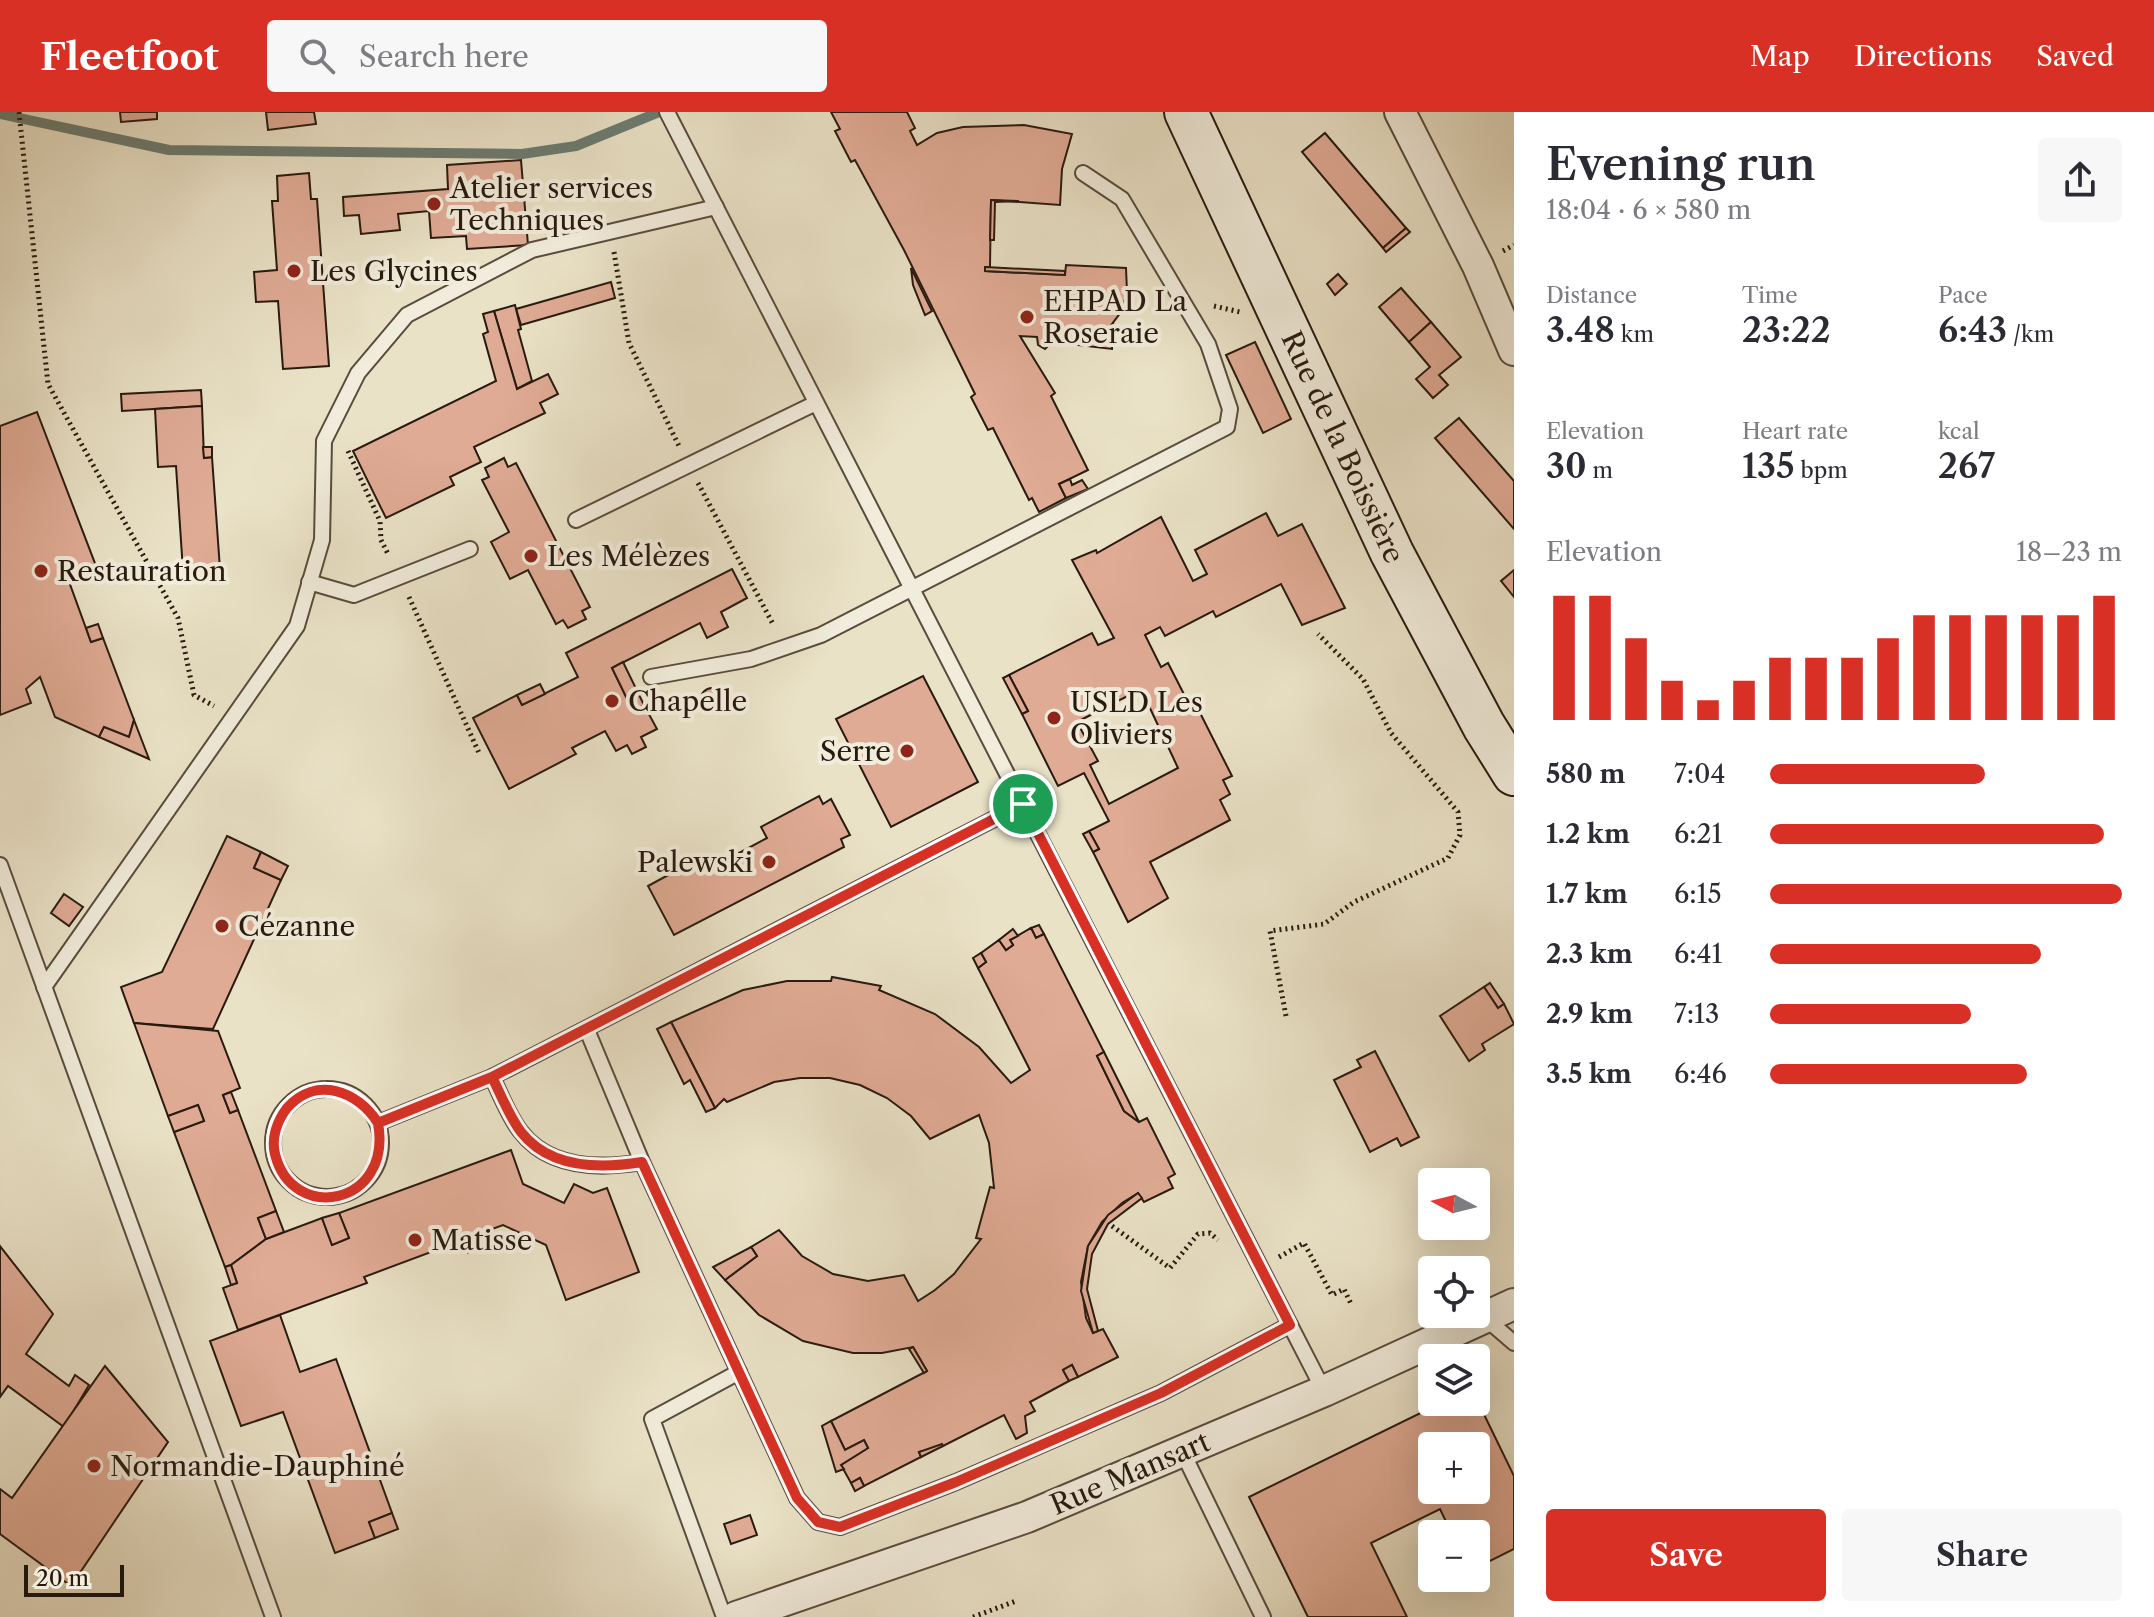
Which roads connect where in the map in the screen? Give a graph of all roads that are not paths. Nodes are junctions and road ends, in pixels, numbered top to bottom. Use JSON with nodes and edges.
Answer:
{"nodes":[{"id":1,"x":667,"y":112,"type":"edge"},
{"id":2,"x":1186,"y":112,"type":"edge"},
{"id":3,"x":1400,"y":112,"type":"edge"},
{"id":4,"x":1083,"y":173,"type":"dead end"},
{"id":5,"x":716,"y":207,"type":"junction"},
{"id":6,"x":1514,"y":350,"type":"edge"},
{"id":7,"x":816,"y":403,"type":"junction"},
{"id":8,"x":576,"y":520,"type":"dead end"},
{"id":9,"x":470,"y":549,"type":"dead end"},
{"id":10,"x":309,"y":582,"type":"junction"},
{"id":11,"x":911,"y":588,"type":"junction"},
{"id":12,"x":651,"y":677,"type":"dead end"},
{"id":13,"x":1514,"y":774,"type":"edge"},
{"id":14,"x":1023,"y":804,"type":"junction"},
{"id":15,"x":0,"y":865,"type":"edge"},
{"id":16,"x":44,"y":987,"type":"junction"},
{"id":17,"x":587,"y":1030,"type":"junction"},
{"id":18,"x":492,"y":1077,"type":"junction"},
{"id":19,"x":378,"y":1123,"type":"junction"},
{"id":20,"x":642,"y":1162,"type":"junction"},
{"id":21,"x":1514,"y":1304,"type":"edge"},
{"id":22,"x":1490,"y":1315,"type":"edge"},
{"id":23,"x":1490,"y":1323,"type":"edge"},
{"id":24,"x":1290,"y":1325,"type":"junction"},
{"id":25,"x":1462,"y":1328,"type":"edge"},
{"id":26,"x":1514,"y":1343,"type":"edge"},
{"id":27,"x":739,"y":1372,"type":"junction"},
{"id":28,"x":1324,"y":1391,"type":"junction"},
{"id":29,"x":1182,"y":1451,"type":"junction"},
{"id":30,"x":273,"y":1617,"type":"edge"},
{"id":31,"x":724,"y":1617,"type":"edge"},
{"id":32,"x":736,"y":1617,"type":"edge"},
{"id":33,"x":1263,"y":1617,"type":"edge"}],
"edges":[{"from":1,"to":5,"type":"lane"},
{"from":2,"to":13,"type":"main road","name":"Rue de la Boissière"},
{"from":3,"to":6,"type":"street"},
{"from":4,"to":11,"type":"lane"},
{"from":5,"to":7,"type":"lane"},
{"from":5,"to":10,"type":"lane"},
{"from":7,"to":8,"type":"lane"},
{"from":7,"to":11,"type":"lane"},
{"from":9,"to":10,"type":"lane"},
{"from":10,"to":16,"type":"lane"},
{"from":11,"to":12,"type":"lane"},
{"from":11,"to":14,"type":"lane"},
{"from":14,"to":17,"type":"lane"},
{"from":14,"to":24,"type":"lane"},
{"from":15,"to":16,"type":"lane"},
{"from":16,"to":30,"type":"lane"},
{"from":17,"to":18,"type":"lane"},
{"from":17,"to":20,"type":"lane"},
{"from":18,"to":19,"type":"lane"},
{"from":18,"to":20,"type":"lane"},
{"from":19,"to":19,"type":"lane"},
{"from":20,"to":27,"type":"lane"},
{"from":21,"to":22,"type":"street","name":"Rue Mansart"},
{"from":23,"to":26,"type":"lane"},
{"from":24,"to":27,"type":"lane"},
{"from":24,"to":28,"type":"lane"},
{"from":25,"to":28,"type":"street","name":"Rue Mansart"},
{"from":27,"to":31,"type":"lane"},
{"from":28,"to":29,"type":"street","name":"Rue Mansart"},
{"from":29,"to":32,"type":"street","name":"Rue Mansart"},
{"from":29,"to":33,"type":"lane"}]}
